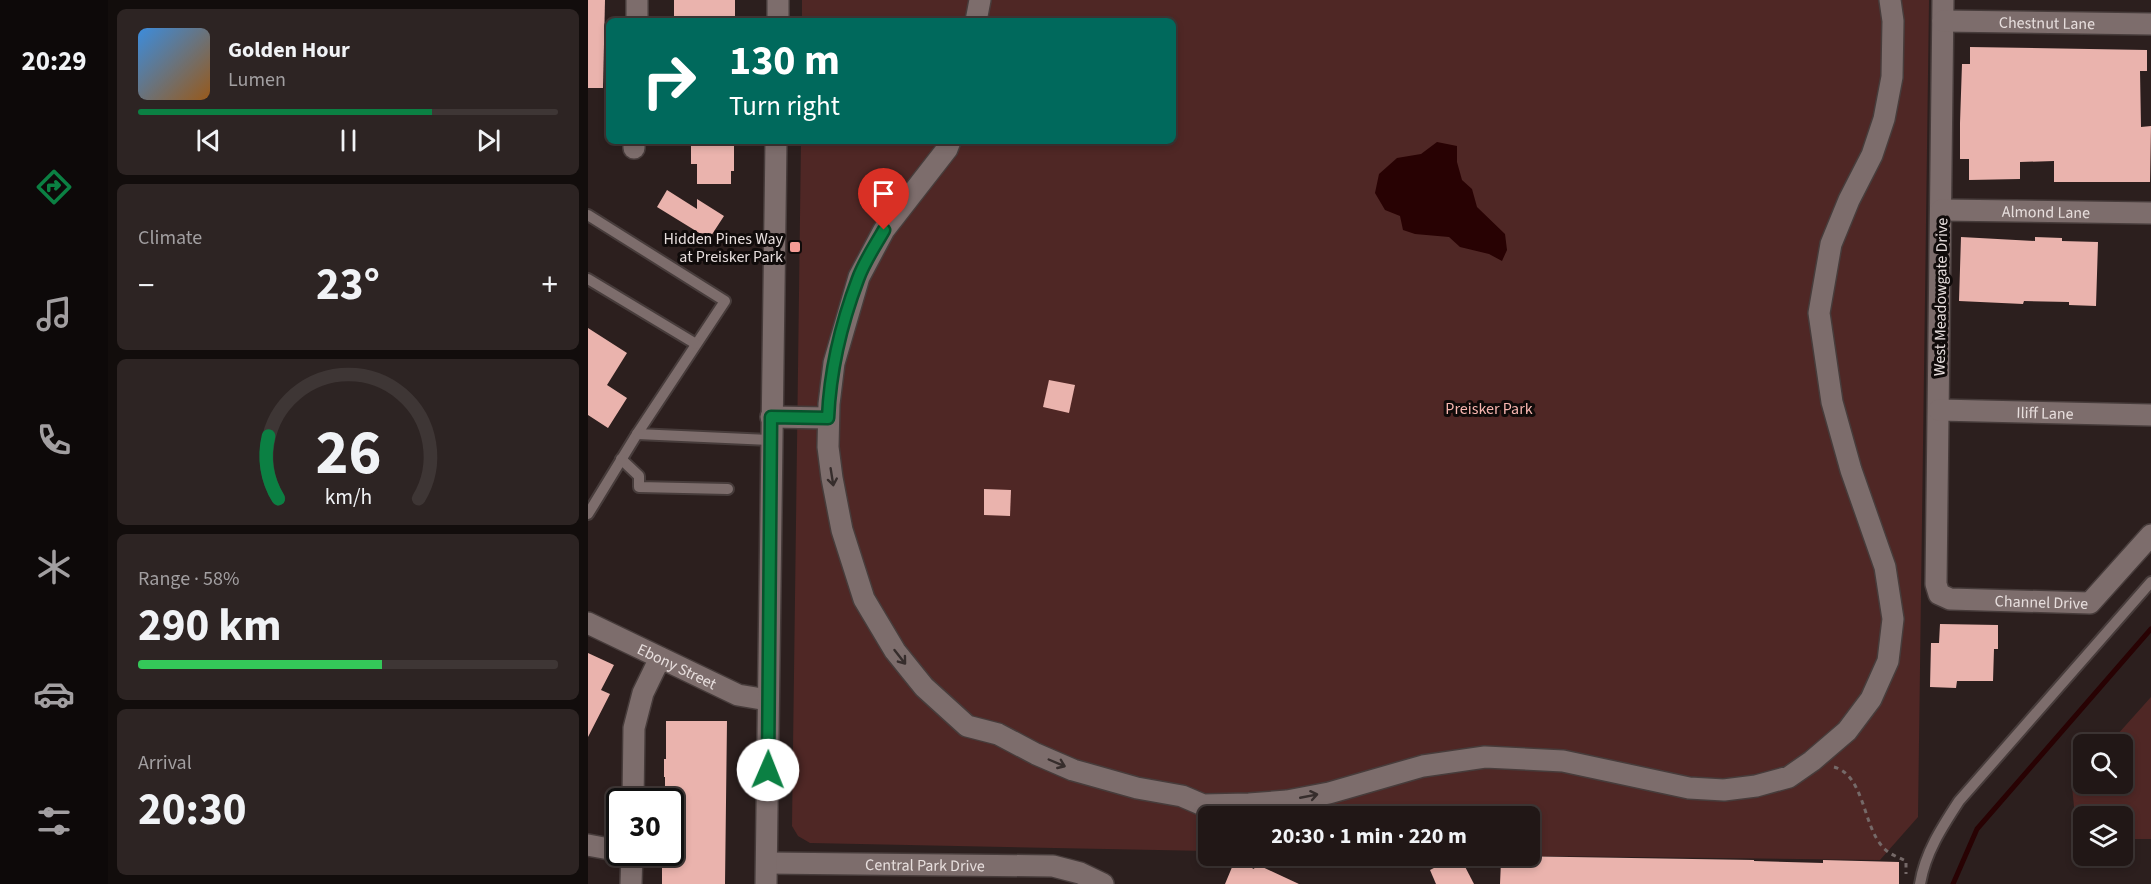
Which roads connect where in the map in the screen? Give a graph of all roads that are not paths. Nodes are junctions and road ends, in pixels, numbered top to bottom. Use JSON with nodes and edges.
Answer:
{"nodes":[{"id":1,"x":637,"y":0,"type":"edge"},
{"id":2,"x":778,"y":0,"type":"edge"},
{"id":3,"x":980,"y":0,"type":"edge"},
{"id":4,"x":1890,"y":0,"type":"edge"},
{"id":5,"x":1943,"y":10,"type":"edge"},
{"id":6,"x":637,"y":18,"type":"edge"},
{"id":7,"x":778,"y":18,"type":"edge"},
{"id":8,"x":977,"y":18,"type":"edge"},
{"id":9,"x":2151,"y":24,"type":"edge"},
{"id":10,"x":776,"y":144,"type":"edge"},
{"id":11,"x":949,"y":144,"type":"edge"},
{"id":12,"x":1941,"y":210,"type":"junction"},
{"id":13,"x":2151,"y":213,"type":"edge"},
{"id":14,"x":588,"y":215,"type":"edge"},
{"id":15,"x":588,"y":279,"type":"edge"},
{"id":16,"x":696,"y":344,"type":"junction"},
{"id":17,"x":1939,"y":410,"type":"junction"},
{"id":18,"x":2151,"y":415,"type":"edge"},
{"id":19,"x":771,"y":417,"type":"junction"},
{"id":20,"x":828,"y":418,"type":"junction"},
{"id":21,"x":637,"y":434,"type":"junction"},
{"id":22,"x":771,"y":440,"type":"junction"},
{"id":23,"x":621,"y":459,"type":"junction"},
{"id":24,"x":728,"y":489,"type":"dead end"},
{"id":25,"x":588,"y":514,"type":"edge"},
{"id":26,"x":2151,"y":535,"type":"edge"},
{"id":27,"x":2151,"y":582,"type":"edge"},
{"id":28,"x":1939,"y":594,"type":"joint"},
{"id":29,"x":588,"y":623,"type":"edge"},
{"id":30,"x":660,"y":658,"type":"junction"},
{"id":31,"x":768,"y":700,"type":"junction"},
{"id":32,"x":633,"y":788,"type":"edge"},
{"id":33,"x":588,"y":845,"type":"edge"},
{"id":34,"x":606,"y":848,"type":"edge"},
{"id":35,"x":629,"y":866,"type":"edge"},
{"id":36,"x":767,"y":874,"type":"edge"},
{"id":37,"x":992,"y":875,"type":"edge"},
{"id":38,"x":631,"y":884,"type":"edge"},
{"id":39,"x":1103,"y":884,"type":"edge"},
{"id":40,"x":1920,"y":884,"type":"edge"}],
"edges":[{"from":1,"to":6,"type":"street"},
{"from":2,"to":7,"type":"street"},
{"from":3,"to":8,"type":"street"},
{"from":20,"to":4,"type":"street","one_way":true},
{"from":5,"to":9,"type":"street","name":"Chestnut Lane"},
{"from":5,"to":12,"type":"street","name":"West Meadowgate Drive"},
{"from":10,"to":19,"type":"street"},
{"from":11,"to":20,"type":"street"},
{"from":12,"to":13,"type":"street","name":"Almond Lane"},
{"from":12,"to":17,"type":"street","name":"West Meadowgate Drive"},
{"from":14,"to":16,"type":"lane"},
{"from":15,"to":16,"type":"lane"},
{"from":16,"to":21,"type":"lane"},
{"from":17,"to":18,"type":"street","name":"Iliff Lane"},
{"from":17,"to":28,"type":"street","name":"West Meadowgate Drive"},
{"from":19,"to":20,"type":"street"},
{"from":19,"to":22,"type":"street"},
{"from":21,"to":22,"type":"lane"},
{"from":21,"to":23,"type":"lane"},
{"from":22,"to":31,"type":"street"},
{"from":23,"to":24,"type":"lane"},
{"from":23,"to":25,"type":"lane"},
{"from":26,"to":28,"type":"street","name":"Channel Drive"},
{"from":27,"to":40,"type":"lane"},
{"from":29,"to":30,"type":"street","name":"Ebony Street"},
{"from":30,"to":31,"type":"street","name":"Ebony Street"},
{"from":30,"to":32,"type":"street"},
{"from":31,"to":36,"type":"street"},
{"from":33,"to":34,"type":"street"},
{"from":35,"to":38,"type":"street"},
{"from":36,"to":37,"type":"street","name":"Central Park Drive"},
{"from":37,"to":39,"type":"street","name":"Central Park Drive"}]}
